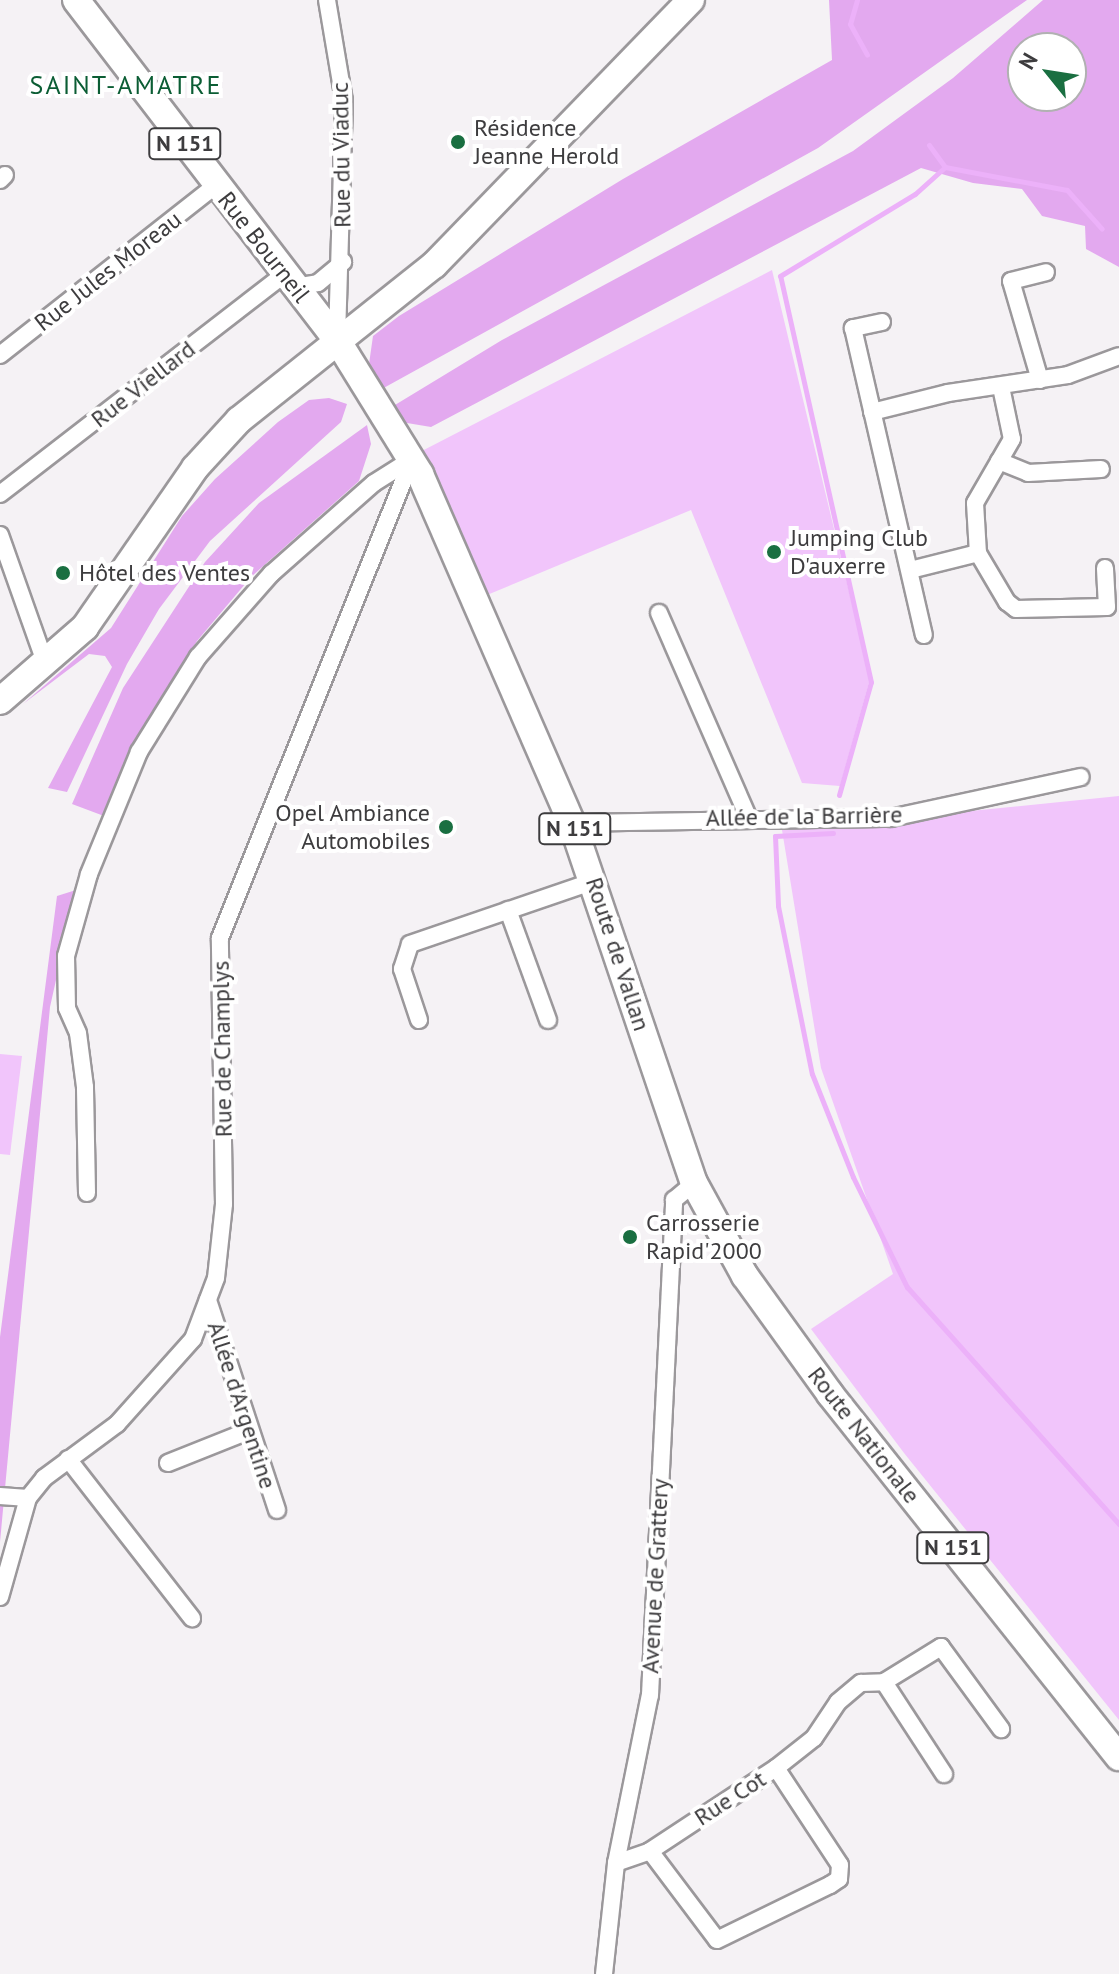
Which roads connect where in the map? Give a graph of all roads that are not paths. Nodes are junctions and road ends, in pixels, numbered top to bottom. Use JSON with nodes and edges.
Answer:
{"nodes":[{"id":1,"x":76,"y":0,"type":"edge"},
{"id":2,"x":327,"y":0,"type":"edge"},
{"id":3,"x":691,"y":0,"type":"edge"},
{"id":4,"x":216,"y":185,"type":"junction"},
{"id":5,"x":343,"y":262,"type":"junction"},
{"id":6,"x":1046,"y":272,"type":"dead end"},
{"id":7,"x":290,"y":281,"type":"junction"},
{"id":8,"x":369,"y":315,"type":"junction"},
{"id":9,"x":882,"y":322,"type":"dead end"},
{"id":10,"x":337,"y":340,"type":"junction"},
{"id":11,"x":0,"y":355,"type":"edge"},
{"id":12,"x":1119,"y":356,"type":"edge"},
{"id":13,"x":357,"y":374,"type":"junction"},
{"id":14,"x":1040,"y":380,"type":"junction"},
{"id":15,"x":1001,"y":387,"type":"junction"},
{"id":16,"x":872,"y":412,"type":"junction"},
{"id":17,"x":999,"y":461,"type":"junction"},
{"id":18,"x":416,"y":466,"type":"junction"},
{"id":19,"x":1101,"y":469,"type":"dead end"},
{"id":20,"x":0,"y":494,"type":"edge"},
{"id":21,"x":0,"y":535,"type":"edge"},
{"id":22,"x":978,"y":553,"type":"junction"},
{"id":23,"x":1105,"y":568,"type":"dead end"},
{"id":24,"x":910,"y":570,"type":"junction"},
{"id":25,"x":659,"y":613,"type":"dead end"},
{"id":26,"x":924,"y":635,"type":"dead end"},
{"id":27,"x":46,"y":665,"type":"junction"},
{"id":28,"x":0,"y":701,"type":"edge"},
{"id":29,"x":1081,"y":777,"type":"dead end"},
{"id":30,"x":748,"y":817,"type":"junction"},
{"id":31,"x":572,"y":823,"type":"junction"},
{"id":32,"x":594,"y":881,"type":"junction"},
{"id":33,"x":508,"y":910,"type":"junction"},
{"id":34,"x":419,"y":1020,"type":"dead end"},
{"id":35,"x":548,"y":1020,"type":"dead end"},
{"id":36,"x":694,"y":1183,"type":"junction"},
{"id":37,"x":87,"y":1193,"type":"dead end"},
{"id":38,"x":208,"y":1300,"type":"junction"},
{"id":39,"x":789,"y":1339,"type":"joint"},
{"id":40,"x":244,"y":1413,"type":"junction"},
{"id":41,"x":68,"y":1459,"type":"junction"},
{"id":42,"x":168,"y":1463,"type":"dead end"},
{"id":43,"x":0,"y":1496,"type":"edge"},
{"id":44,"x":28,"y":1498,"type":"junction"},
{"id":45,"x":277,"y":1510,"type":"dead end"},
{"id":46,"x":0,"y":1597,"type":"edge"},
{"id":47,"x":192,"y":1618,"type":"dead end"},
{"id":48,"x":884,"y":1682,"type":"junction"},
{"id":49,"x":1001,"y":1729,"type":"dead end"},
{"id":50,"x":1119,"y":1757,"type":"edge"},
{"id":51,"x":776,"y":1768,"type":"junction"},
{"id":52,"x":944,"y":1774,"type":"dead end"},
{"id":53,"x":650,"y":1851,"type":"junction"},
{"id":54,"x":616,"y":1863,"type":"junction"},
{"id":55,"x":604,"y":1974,"type":"edge"}],
"edges":[{"from":1,"to":4,"type":"main road","name":"Rue Bourneil","number":"N 151"},
{"from":2,"to":5,"type":"street","name":"Rue du Viaduc"},
{"from":3,"to":8,"type":"main road"},
{"from":4,"to":7,"type":"main road","name":"Rue Bourneil","number":"N 151"},
{"from":4,"to":11,"type":"street","name":"Rue Jules Moreau"},
{"from":5,"to":7,"type":"street","name":"Rue du Viaduc"},
{"from":5,"to":10,"type":"street","name":"Rue du Viaduc"},
{"from":6,"to":14,"type":"street"},
{"from":7,"to":10,"type":"main road","name":"Rue Bourneil","number":"N 151"},
{"from":7,"to":20,"type":"street","name":"Rue Viellard"},
{"from":8,"to":10,"type":"main road"},
{"from":8,"to":13,"type":"main road"},
{"from":9,"to":16,"type":"street"},
{"from":10,"to":13,"type":"main road","number":"N 151"},
{"from":10,"to":27,"type":"main road"},
{"from":12,"to":14,"type":"street"},
{"from":13,"to":18,"type":"main road","number":"N 151"},
{"from":14,"to":15,"type":"street"},
{"from":15,"to":16,"type":"street"},
{"from":15,"to":17,"type":"street"},
{"from":16,"to":24,"type":"street"},
{"from":17,"to":19,"type":"street"},
{"from":17,"to":22,"type":"street"},
{"from":18,"to":31,"type":"main road","name":"Route de Vallan","number":"N 151"},
{"from":18,"to":37,"type":"street"},
{"from":18,"to":38,"type":"street","name":"Rue de Champlys"},
{"from":21,"to":27,"type":"street"},
{"from":22,"to":23,"type":"street"},
{"from":22,"to":24,"type":"street"},
{"from":24,"to":26,"type":"street"},
{"from":25,"to":30,"type":"street"},
{"from":27,"to":28,"type":"main road"},
{"from":29,"to":30,"type":"street","name":"Allée de la Barrière"},
{"from":30,"to":31,"type":"street","name":"Allée de la Barrière"},
{"from":31,"to":32,"type":"main road","name":"Route de Vallan","number":"N 151"},
{"from":32,"to":33,"type":"street"},
{"from":32,"to":36,"type":"main road","name":"Route de Vallan","number":"N 151"},
{"from":33,"to":34,"type":"street"},
{"from":33,"to":35,"type":"street"},
{"from":36,"to":39,"type":"main road","name":"Route de Vallan","number":"N 151"},
{"from":36,"to":54,"type":"street","name":"Avenue de Grattery"},
{"from":38,"to":40,"type":"street","name":"Allée d'Argentine"},
{"from":38,"to":41,"type":"street","name":"Rue de Champlys"},
{"from":39,"to":50,"type":"main road","name":"Route Nationale","number":"N 151"},
{"from":40,"to":42,"type":"street"},
{"from":40,"to":45,"type":"street","name":"Allée d'Argentine"},
{"from":41,"to":44,"type":"street","name":"Rue de Champlys"},
{"from":41,"to":47,"type":"street"},
{"from":43,"to":44,"type":"street"},
{"from":44,"to":46,"type":"street","name":"Rue de Champlys"},
{"from":48,"to":49,"type":"street","name":"Rue Cot"},
{"from":48,"to":51,"type":"street","name":"Rue Cot"},
{"from":48,"to":52,"type":"street"},
{"from":51,"to":53,"type":"street","name":"Rue Cot"},
{"from":51,"to":53,"type":"street"},
{"from":53,"to":54,"type":"street","name":"Rue Cot"},
{"from":54,"to":55,"type":"street","name":"Avenue de Grattery"}]}
